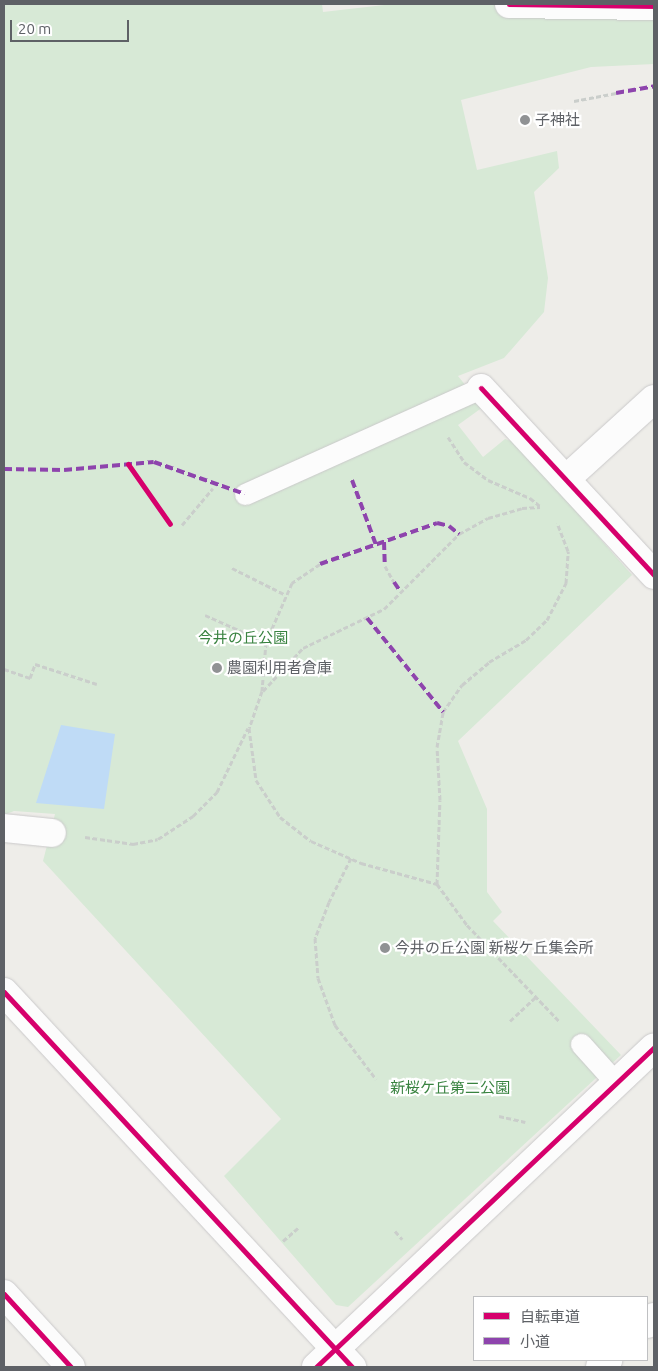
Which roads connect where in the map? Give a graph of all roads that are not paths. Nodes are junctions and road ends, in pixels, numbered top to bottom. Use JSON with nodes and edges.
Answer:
{"nodes":[{"id":1,"x":508,"y":4,"type":"edge"},
{"id":2,"x":654,"y":6,"type":"edge"},
{"id":3,"x":482,"y":388,"type":"joint"},
{"id":4,"x":654,"y":399,"type":"edge"},
{"id":5,"x":566,"y":478,"type":"junction"},
{"id":6,"x":245,"y":494,"type":"dead end"},
{"id":7,"x":654,"y":575,"type":"edge"},
{"id":8,"x":4,"y":828,"type":"edge"},
{"id":9,"x":52,"y":833,"type":"road end"},
{"id":10,"x":4,"y":992,"type":"edge"},
{"id":11,"x":581,"y":1044,"type":"road end"},
{"id":12,"x":654,"y":1046,"type":"edge"},
{"id":13,"x":616,"y":1082,"type":"junction"},
{"id":14,"x":4,"y":1294,"type":"edge"},
{"id":15,"x":334,"y":1361,"type":"edge"},
{"id":16,"x":71,"y":1367,"type":"edge"}],
"edges":[{"from":1,"to":2,"type":"street"},
{"from":3,"to":5,"type":"street"},
{"from":3,"to":6,"type":"lane"},
{"from":4,"to":5,"type":"street"},
{"from":5,"to":7,"type":"street"},
{"from":8,"to":9,"type":"street"},
{"from":10,"to":15,"type":"street"},
{"from":11,"to":13,"type":"lane"},
{"from":12,"to":13,"type":"street"},
{"from":13,"to":15,"type":"street"},
{"from":14,"to":16,"type":"street"}]}
